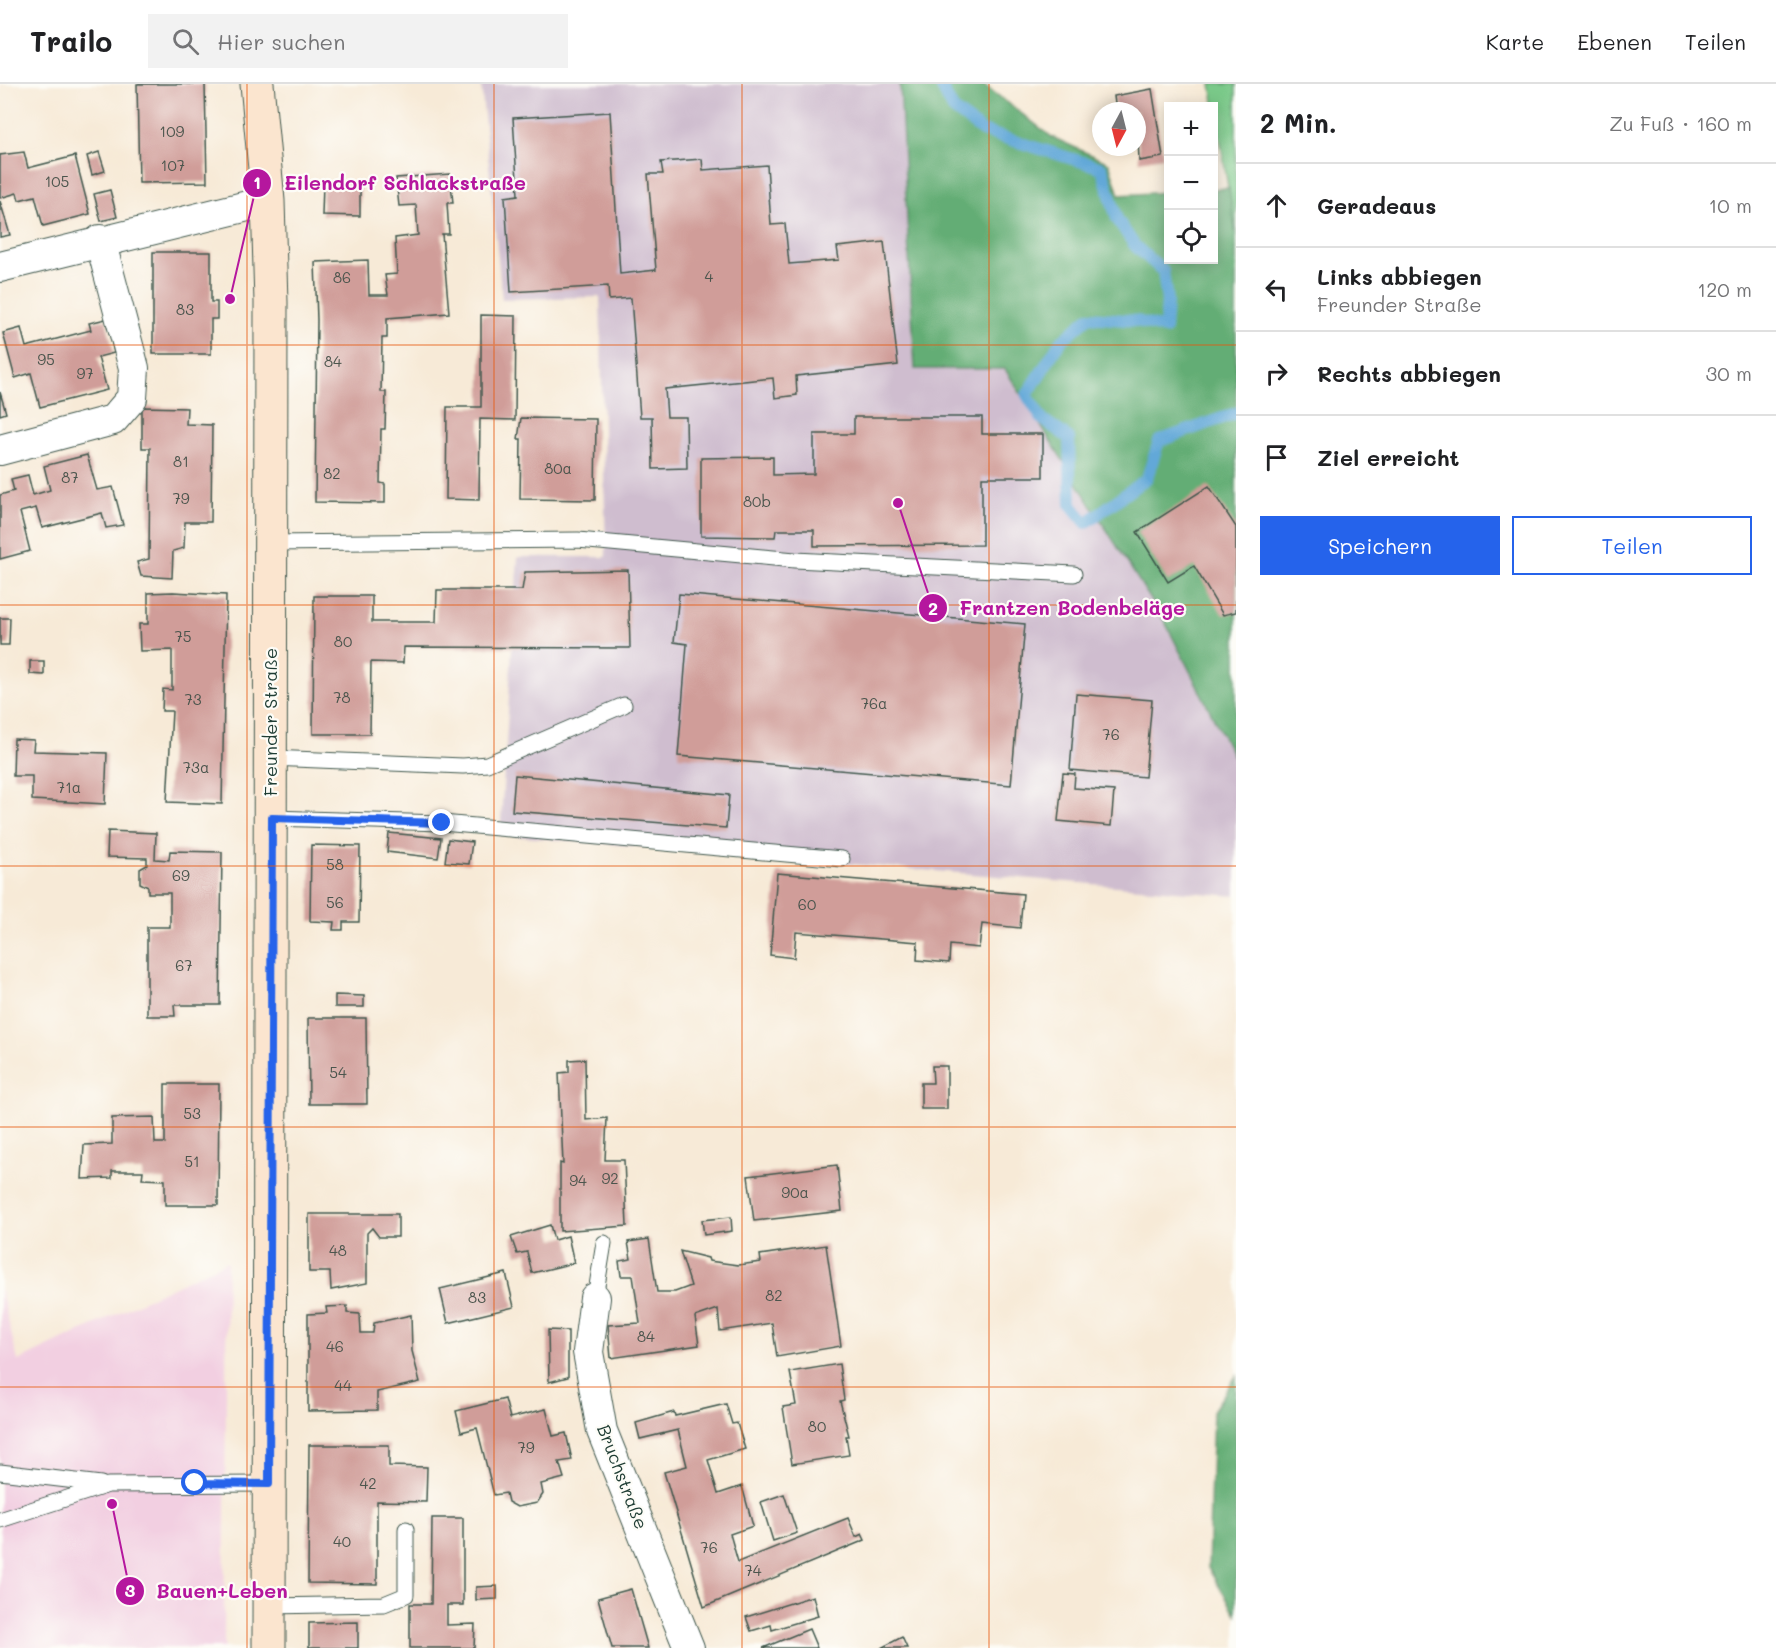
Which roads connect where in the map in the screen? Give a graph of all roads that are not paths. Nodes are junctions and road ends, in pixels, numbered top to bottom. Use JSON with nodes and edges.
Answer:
{"nodes":[{"id":1,"x":257,"y":84,"type":"edge"},
{"id":2,"x":268,"y":201,"type":"junction"},
{"id":3,"x":100,"y":240,"type":"junction"},
{"id":4,"x":0,"y":267,"type":"edge"},
{"id":5,"x":0,"y":450,"type":"edge"},
{"id":6,"x":271,"y":543,"type":"junction"},
{"id":7,"x":1074,"y":574,"type":"dead end"},
{"id":8,"x":624,"y":705,"type":"dead end"},
{"id":9,"x":270,"y":758,"type":"junction"},
{"id":10,"x":272,"y":818,"type":"junction"},
{"id":11,"x":842,"y":860,"type":"dead end"},
{"id":12,"x":604,"y":1243,"type":"dead end"},
{"id":13,"x":595,"y":1298,"type":"joint"},
{"id":14,"x":0,"y":1472,"type":"edge"},
{"id":15,"x":269,"y":1484,"type":"junction"},
{"id":16,"x":108,"y":1485,"type":"junction"},
{"id":17,"x":0,"y":1520,"type":"edge"},
{"id":18,"x":406,"y":1529,"type":"dead end"},
{"id":19,"x":269,"y":1606,"type":"junction"},
{"id":20,"x":269,"y":1648,"type":"edge"},
{"id":21,"x":689,"y":1648,"type":"edge"}],
"edges":[{"from":1,"to":2,"type":"main road","name":"Freunder Straße"},
{"from":2,"to":3,"type":"street"},
{"from":2,"to":6,"type":"main road","name":"Freunder Straße"},
{"from":3,"to":4,"type":"street"},
{"from":3,"to":5,"type":"street"},
{"from":6,"to":7,"type":"lane"},
{"from":6,"to":9,"type":"main road","name":"Freunder Straße"},
{"from":8,"to":9,"type":"lane"},
{"from":9,"to":10,"type":"main road","name":"Freunder Straße"},
{"from":10,"to":11,"type":"lane"},
{"from":10,"to":15,"type":"main road","name":"Freunder Straße"},
{"from":12,"to":13,"type":"lane"},
{"from":13,"to":21,"type":"street","name":"Bruchstraße"},
{"from":14,"to":16,"type":"lane"},
{"from":15,"to":16,"type":"lane"},
{"from":15,"to":19,"type":"main road","name":"Freunder Straße"},
{"from":16,"to":17,"type":"lane"},
{"from":18,"to":19,"type":"lane"},
{"from":19,"to":20,"type":"main road","name":"Freunder Straße"}]}
